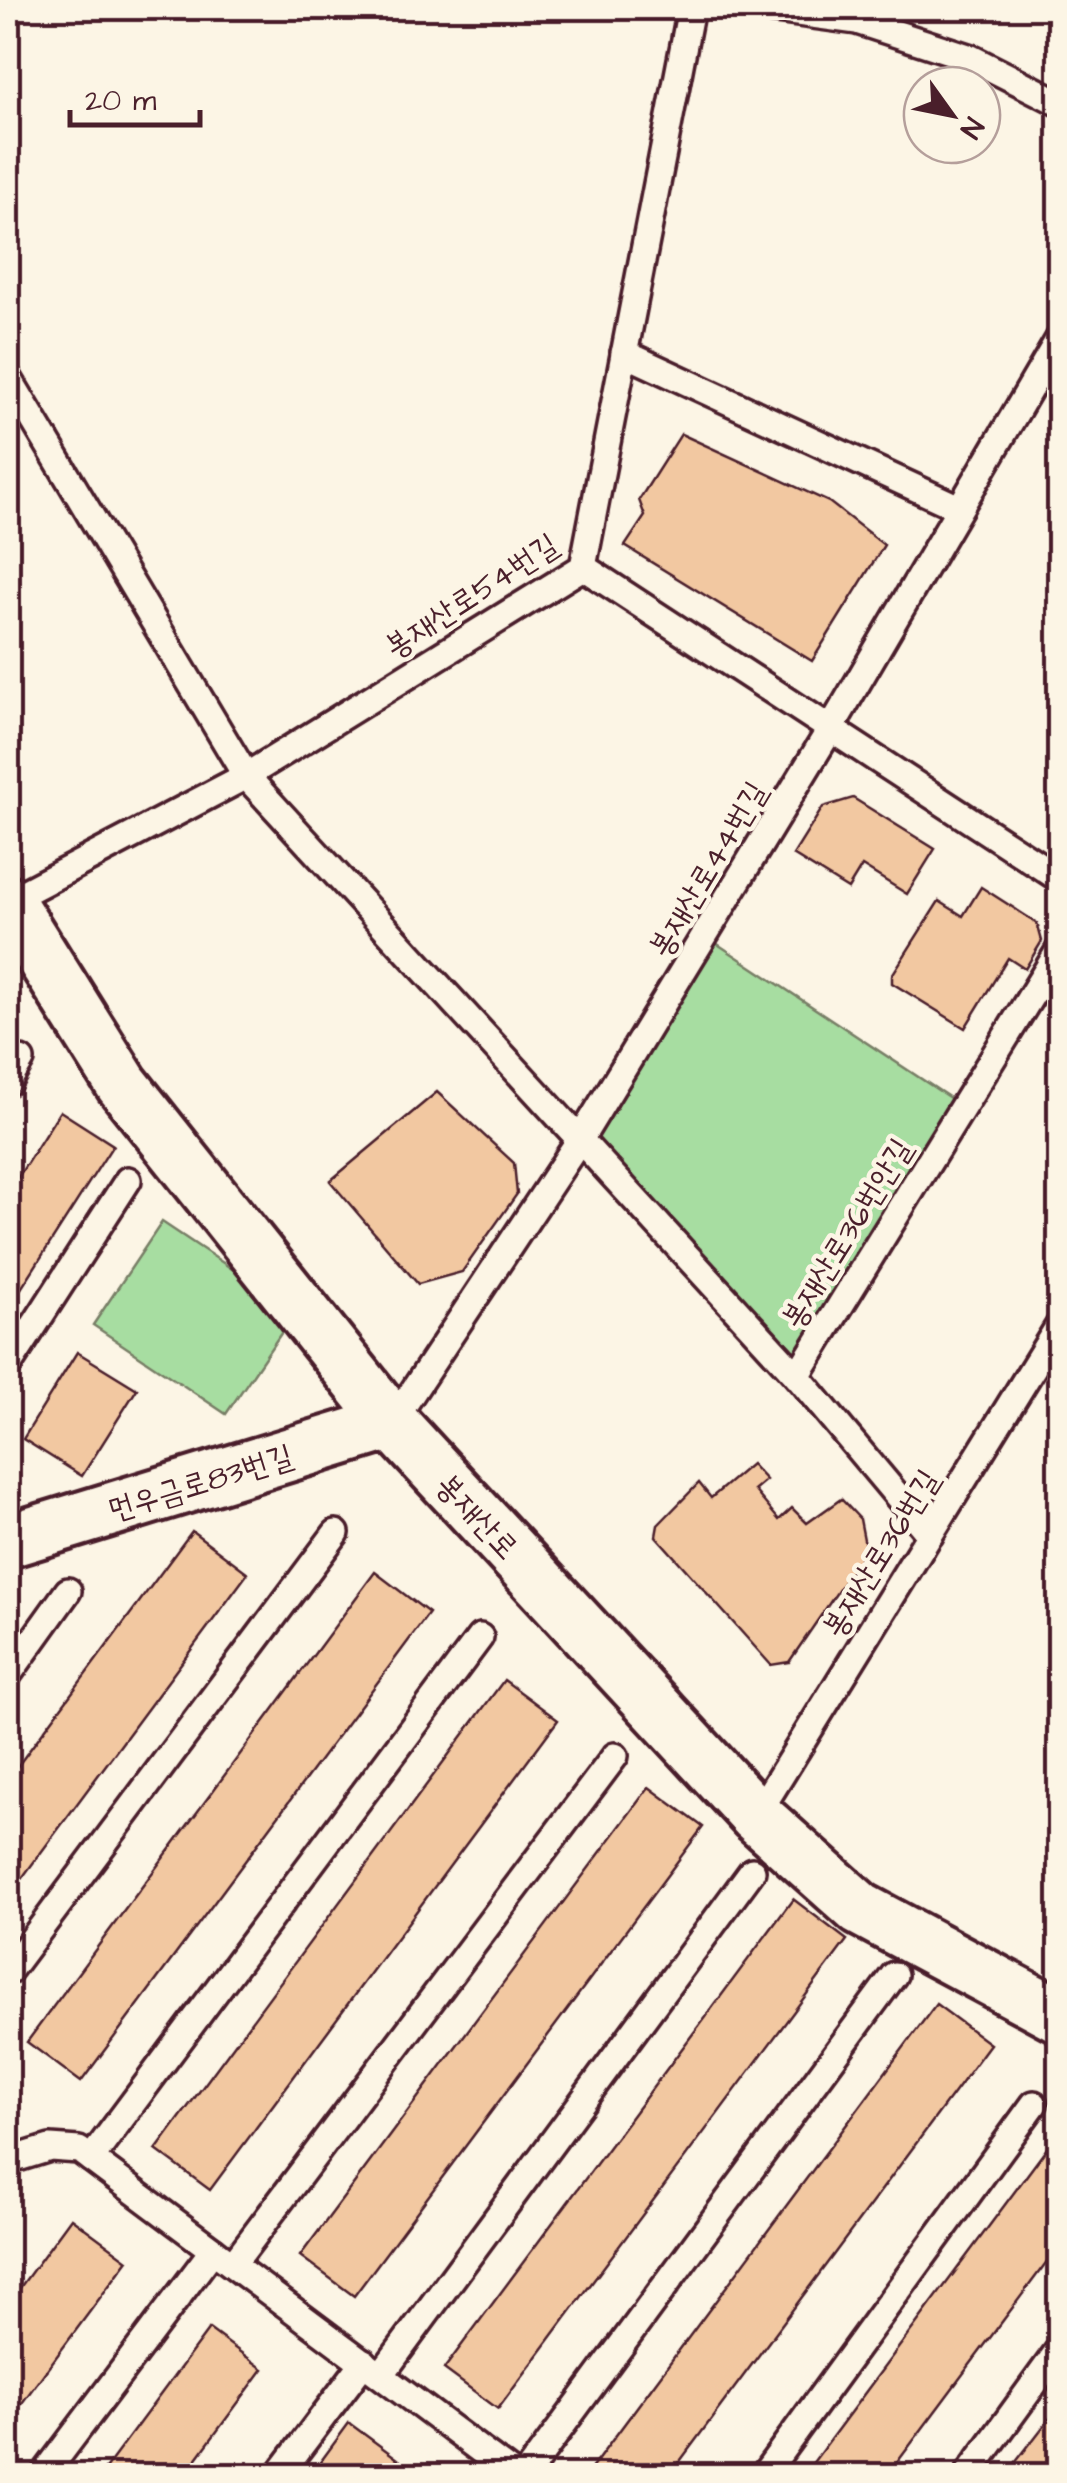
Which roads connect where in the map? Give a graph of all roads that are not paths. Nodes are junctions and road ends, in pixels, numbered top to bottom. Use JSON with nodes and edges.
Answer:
{"nodes":[{"id":1,"x":691,"y":8,"type":"edge"},
{"id":2,"x":760,"y":8,"type":"edge"},
{"id":3,"x":1060,"y":102,"type":"edge"},
{"id":4,"x":1060,"y":337,"type":"edge"},
{"id":5,"x":624,"y":353,"type":"junction"},
{"id":6,"x":8,"y":377,"type":"edge"},
{"id":7,"x":960,"y":508,"type":"junction"},
{"id":8,"x":583,"y":567,"type":"junction"},
{"id":9,"x":831,"y":728,"type":"junction"},
{"id":10,"x":246,"y":776,"type":"junction"},
{"id":11,"x":1060,"y":879,"type":"edge"},
{"id":12,"x":8,"y":902,"type":"edge"},
{"id":13,"x":1060,"y":949,"type":"edge"},
{"id":14,"x":581,"y":1138,"type":"junction"},
{"id":15,"x":128,"y":1180,"type":"dead end"},
{"id":16,"x":1060,"y":1324,"type":"edge"},
{"id":17,"x":8,"y":1366,"type":"edge"},
{"id":18,"x":797,"y":1376,"type":"junction"},
{"id":19,"x":392,"y":1423,"type":"junction"},
{"id":20,"x":336,"y":1533,"type":"dead end"},
{"id":21,"x":930,"y":1534,"type":"junction"},
{"id":22,"x":8,"y":1542,"type":"edge"},
{"id":23,"x":68,"y":1591,"type":"dead end"},
{"id":24,"x":480,"y":1636,"type":"dead end"},
{"id":25,"x":8,"y":1675,"type":"edge"},
{"id":26,"x":615,"y":1756,"type":"dead end"},
{"id":27,"x":756,"y":1816,"type":"junction"},
{"id":28,"x":752,"y":1870,"type":"dead end"},
{"id":29,"x":8,"y":1972,"type":"edge"},
{"id":30,"x":894,"y":1975,"type":"dead end"},
{"id":31,"x":1060,"y":2016,"type":"edge"},
{"id":32,"x":1034,"y":2104,"type":"dead end"},
{"id":33,"x":92,"y":2159,"type":"junction"},
{"id":34,"x":8,"y":2162,"type":"edge"},
{"id":35,"x":223,"y":2257,"type":"junction"},
{"id":36,"x":1060,"y":2348,"type":"edge"},
{"id":37,"x":372,"y":2369,"type":"junction"},
{"id":38,"x":498,"y":2470,"type":"edge"},
{"id":39,"x":43,"y":2476,"type":"edge"},
{"id":40,"x":278,"y":2476,"type":"edge"},
{"id":41,"x":525,"y":2476,"type":"edge"},
{"id":42,"x":763,"y":2476,"type":"edge"},
{"id":43,"x":967,"y":2476,"type":"edge"}],
"edges":[{"from":1,"to":5,"type":"lane","name":"봉재산로54번길"},
{"from":2,"to":3,"type":"lane"},
{"from":4,"to":7,"type":"lane","name":"봉재산로44번길"},
{"from":5,"to":7,"type":"lane"},
{"from":5,"to":8,"type":"lane","name":"봉재산로54번길"},
{"from":6,"to":10,"type":"lane"},
{"from":7,"to":9,"type":"lane","name":"봉재산로44번길"},
{"from":8,"to":9,"type":"lane"},
{"from":8,"to":10,"type":"lane","name":"봉재산로54번길"},
{"from":9,"to":11,"type":"lane"},
{"from":9,"to":14,"type":"lane","name":"봉재산로44번길"},
{"from":10,"to":12,"type":"lane","name":"봉재산로54번길"},
{"from":10,"to":14,"type":"lane"},
{"from":12,"to":19,"type":"street","name":"봉재산로"},
{"from":13,"to":18,"type":"lane","name":"봉재산로36번안길"},
{"from":14,"to":18,"type":"lane"},
{"from":14,"to":19,"type":"lane","name":"봉재산로44번길"},
{"from":15,"to":17,"type":"lane"},
{"from":16,"to":21,"type":"lane","name":"봉재산로36번길"},
{"from":18,"to":21,"type":"lane","name":"봉재산로36번안길"},
{"from":19,"to":22,"type":"street","name":"먼우금로83번길"},
{"from":19,"to":27,"type":"street","name":"봉재산로"},
{"from":20,"to":29,"type":"lane"},
{"from":21,"to":27,"type":"lane","name":"봉재산로36번길"},
{"from":23,"to":25,"type":"lane"},
{"from":24,"to":33,"type":"lane"},
{"from":26,"to":35,"type":"lane"},
{"from":27,"to":31,"type":"street","name":"봉재산로"},
{"from":28,"to":37,"type":"lane"},
{"from":30,"to":41,"type":"lane"},
{"from":32,"to":42,"type":"lane"},
{"from":33,"to":34,"type":"lane"},
{"from":33,"to":35,"type":"lane"},
{"from":35,"to":37,"type":"lane"},
{"from":35,"to":39,"type":"lane"},
{"from":36,"to":43,"type":"lane"},
{"from":37,"to":38,"type":"lane"},
{"from":37,"to":40,"type":"lane"}]}
